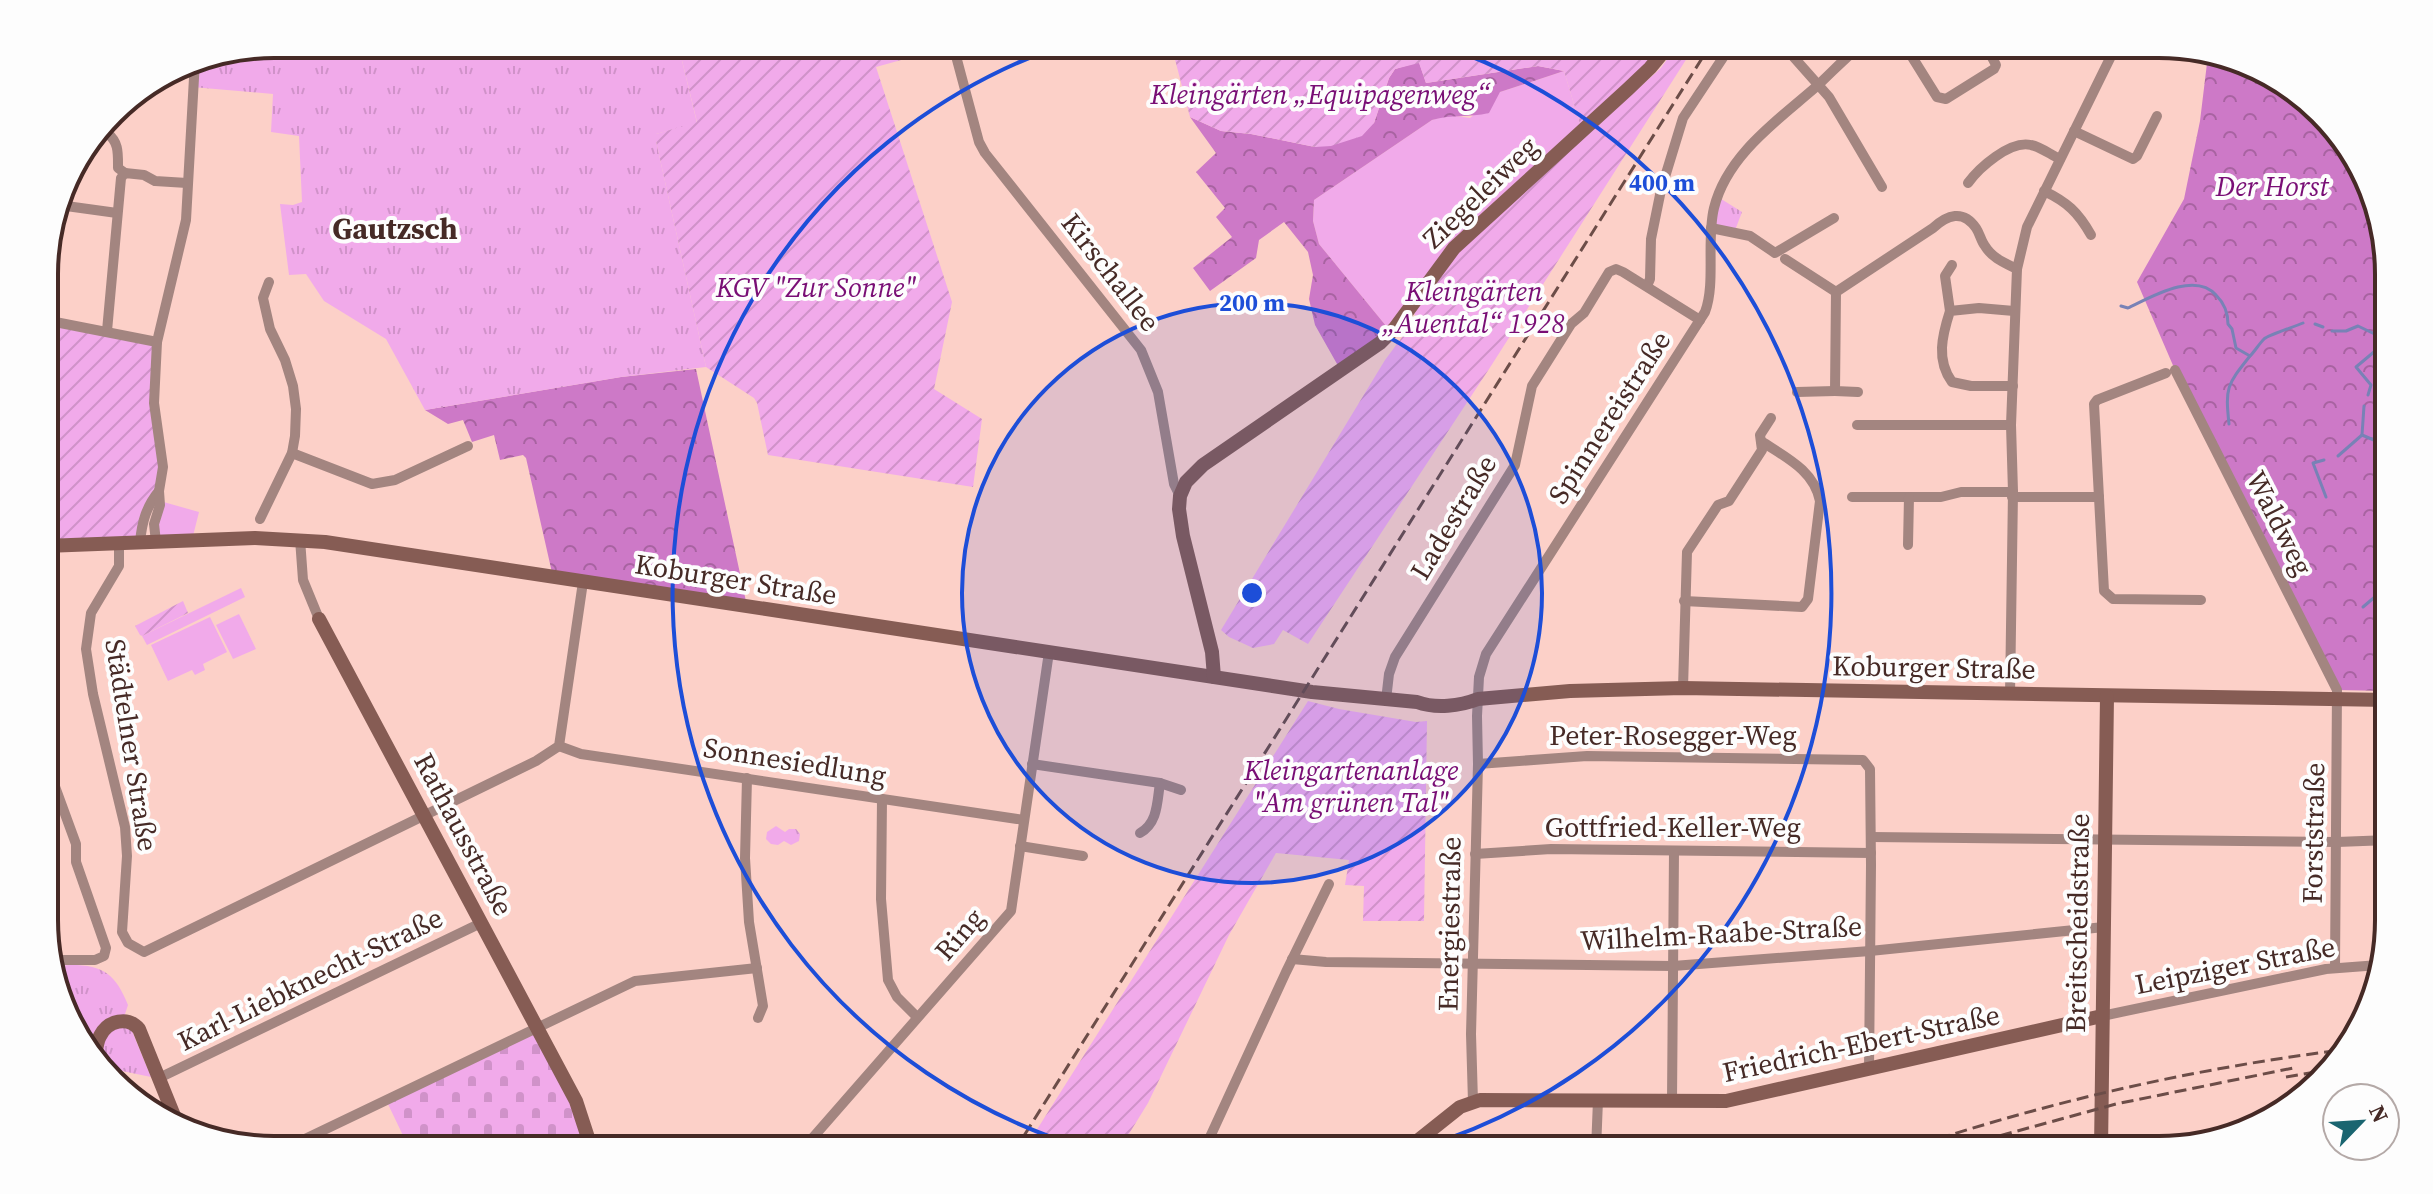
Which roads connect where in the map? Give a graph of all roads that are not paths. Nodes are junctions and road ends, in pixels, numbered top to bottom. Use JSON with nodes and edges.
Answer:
{"nodes":[{"id":1,"x":957,"y":58,"type":"edge"},
{"id":2,"x":1657,"y":58,"type":"edge"},
{"id":3,"x":1723,"y":58,"type":"edge"},
{"id":4,"x":1795,"y":58,"type":"edge"},
{"id":5,"x":1847,"y":58,"type":"edge"},
{"id":6,"x":1913,"y":58,"type":"edge"},
{"id":7,"x":1994,"y":58,"type":"edge"},
{"id":8,"x":2110,"y":58,"type":"edge"},
{"id":9,"x":194,"y":73,"type":"edge"},
{"id":10,"x":1819,"y":84,"type":"junction"},
{"id":11,"x":2157,"y":116,"type":"dead end"},
{"id":12,"x":2074,"y":131,"type":"junction"},
{"id":13,"x":109,"y":134,"type":"edge"},
{"id":14,"x":2060,"y":159,"type":"junction"},
{"id":15,"x":125,"y":173,"type":"junction"},
{"id":16,"x":187,"y":183,"type":"junction"},
{"id":17,"x":1968,"y":183,"type":"dead end"},
{"id":18,"x":1882,"y":187,"type":"dead end"},
{"id":19,"x":2044,"y":191,"type":"junction"},
{"id":20,"x":69,"y":206,"type":"edge"},
{"id":21,"x":117,"y":213,"type":"junction"},
{"id":22,"x":1834,"y":218,"type":"dead end"},
{"id":23,"x":1711,"y":228,"type":"junction"},
{"id":24,"x":2091,"y":235,"type":"dead end"},
{"id":25,"x":1785,"y":259,"type":"dead end"},
{"id":26,"x":1952,"y":265,"type":"dead end"},
{"id":27,"x":2017,"y":269,"type":"junction"},
{"id":28,"x":269,"y":282,"type":"dead end"},
{"id":29,"x":1647,"y":286,"type":"junction"},
{"id":30,"x":1836,"y":292,"type":"junction"},
{"id":31,"x":1950,"y":311,"type":"junction"},
{"id":32,"x":2014,"y":311,"type":"junction"},
{"id":33,"x":1700,"y":320,"type":"junction"},
{"id":34,"x":58,"y":322,"type":"edge"},
{"id":35,"x":107,"y":331,"type":"junction"},
{"id":36,"x":157,"y":342,"type":"junction"},
{"id":37,"x":2013,"y":386,"type":"junction"},
{"id":38,"x":1835,"y":391,"type":"junction"},
{"id":39,"x":1797,"y":392,"type":"dead end"},
{"id":40,"x":1858,"y":392,"type":"dead end"},
{"id":41,"x":1771,"y":418,"type":"dead end"},
{"id":42,"x":1857,"y":425,"type":"dead end"},
{"id":43,"x":2011,"y":425,"type":"junction"},
{"id":44,"x":1761,"y":441,"type":"junction"},
{"id":45,"x":468,"y":446,"type":"dead end"},
{"id":46,"x":292,"y":453,"type":"junction"},
{"id":47,"x":159,"y":491,"type":"junction"},
{"id":48,"x":2012,"y":495,"type":"junction"},
{"id":49,"x":1180,"y":496,"type":"junction"},
{"id":50,"x":1852,"y":497,"type":"dead end"},
{"id":51,"x":1909,"y":497,"type":"junction"},
{"id":52,"x":2099,"y":497,"type":"junction"},
{"id":53,"x":260,"y":519,"type":"dead end"},
{"id":54,"x":300,"y":539,"type":"junction"},
{"id":55,"x":140,"y":542,"type":"junction"},
{"id":56,"x":156,"y":542,"type":"junction"},
{"id":57,"x":119,"y":543,"type":"junction"},
{"id":58,"x":58,"y":545,"type":"edge"},
{"id":59,"x":1908,"y":545,"type":"dead end"},
{"id":60,"x":583,"y":582,"type":"junction"},
{"id":61,"x":2201,"y":600,"type":"dead end"},
{"id":62,"x":1684,"y":601,"type":"junction"},
{"id":63,"x":319,"y":619,"type":"joint"},
{"id":64,"x":1049,"y":652,"type":"junction"},
{"id":65,"x":1214,"y":677,"type":"junction"},
{"id":66,"x":1683,"y":688,"type":"junction"},
{"id":67,"x":2010,"y":695,"type":"junction"},
{"id":68,"x":2107,"y":696,"type":"junction"},
{"id":69,"x":1478,"y":699,"type":"junction"},
{"id":70,"x":2338,"y":699,"type":"junction"},
{"id":71,"x":1386,"y":700,"type":"junction"},
{"id":72,"x":2375,"y":700,"type":"edge"},
{"id":73,"x":559,"y":746,"type":"junction"},
{"id":74,"x":1032,"y":764,"type":"junction"},
{"id":75,"x":1478,"y":764,"type":"junction"},
{"id":76,"x":747,"y":778,"type":"junction"},
{"id":77,"x":1160,"y":783,"type":"junction"},
{"id":78,"x":1181,"y":790,"type":"dead end"},
{"id":79,"x":58,"y":795,"type":"edge"},
{"id":80,"x":882,"y":799,"type":"junction"},
{"id":81,"x":424,"y":815,"type":"junction"},
{"id":82,"x":1024,"y":820,"type":"junction"},
{"id":83,"x":1140,"y":833,"type":"dead end"},
{"id":84,"x":1871,"y":837,"type":"junction"},
{"id":85,"x":2105,"y":839,"type":"junction"},
{"id":86,"x":2375,"y":841,"type":"edge"},
{"id":87,"x":2337,"y":842,"type":"junction"},
{"id":88,"x":1020,"y":846,"type":"junction"},
{"id":89,"x":1674,"y":851,"type":"junction"},
{"id":90,"x":1871,"y":853,"type":"junction"},
{"id":91,"x":1475,"y":854,"type":"junction"},
{"id":92,"x":1083,"y":856,"type":"dead end"},
{"id":93,"x":1329,"y":884,"type":"dead end"},
{"id":94,"x":481,"y":923,"type":"junction"},
{"id":95,"x":2104,"y":927,"type":"junction"},
{"id":96,"x":1870,"y":951,"type":"junction"},
{"id":97,"x":1292,"y":959,"type":"junction"},
{"id":98,"x":62,"y":960,"type":"edge"},
{"id":99,"x":1473,"y":964,"type":"junction"},
{"id":100,"x":1673,"y":966,"type":"junction"},
{"id":101,"x":2370,"y":966,"type":"edge"},
{"id":102,"x":757,"y":968,"type":"junction"},
{"id":103,"x":2335,"y":968,"type":"junction"},
{"id":104,"x":2102,"y":1016,"type":"junction"},
{"id":105,"x":917,"y":1017,"type":"junction"},
{"id":106,"x":758,"y":1018,"type":"dead end"},
{"id":107,"x":537,"y":1026,"type":"junction"},
{"id":108,"x":98,"y":1045,"type":"edge"},
{"id":109,"x":1869,"y":1070,"type":"junction"},
{"id":110,"x":159,"y":1078,"type":"junction"},
{"id":111,"x":1598,"y":1100,"type":"junction"},
{"id":112,"x":1672,"y":1101,"type":"junction"},
{"id":113,"x":1473,"y":1102,"type":"junction"},
{"id":114,"x":172,"y":1110,"type":"edge"},
{"id":115,"x":312,"y":1136,"type":"edge"},
{"id":116,"x":587,"y":1136,"type":"edge"},
{"id":117,"x":814,"y":1136,"type":"edge"},
{"id":118,"x":1210,"y":1136,"type":"edge"},
{"id":119,"x":1424,"y":1136,"type":"edge"},
{"id":120,"x":1597,"y":1136,"type":"edge"},
{"id":121,"x":2101,"y":1136,"type":"edge"}],
"edges":[{"from":1,"to":49,"type":"street","name":"Kirschallee"},
{"from":2,"to":49,"type":"main road","name":"Ziegeleiweg"},
{"from":3,"to":29,"type":"street","name":"Spinnereistraße"},
{"from":4,"to":10,"type":"street"},
{"from":5,"to":10,"type":"street"},
{"from":6,"to":7,"type":"street"},
{"from":8,"to":12,"type":"street"},
{"from":9,"to":16,"type":"street"},
{"from":10,"to":18,"type":"street"},
{"from":10,"to":23,"type":"street"},
{"from":11,"to":12,"type":"street"},
{"from":12,"to":14,"type":"street"},
{"from":13,"to":15,"type":"street"},
{"from":14,"to":17,"type":"street"},
{"from":14,"to":19,"type":"street"},
{"from":15,"to":16,"type":"street"},
{"from":15,"to":21,"type":"street"},
{"from":16,"to":36,"type":"street"},
{"from":19,"to":24,"type":"street"},
{"from":19,"to":27,"type":"street"},
{"from":20,"to":21,"type":"street"},
{"from":21,"to":35,"type":"street"},
{"from":22,"to":23,"type":"street"},
{"from":23,"to":33,"type":"street"},
{"from":25,"to":30,"type":"street"},
{"from":26,"to":31,"type":"street"},
{"from":27,"to":30,"type":"street"},
{"from":27,"to":32,"type":"street"},
{"from":28,"to":46,"type":"street"},
{"from":29,"to":33,"type":"street","name":"Spinnereistraße"},
{"from":29,"to":71,"type":"street","name":"Ladestraße"},
{"from":30,"to":38,"type":"street"},
{"from":31,"to":32,"type":"street"},
{"from":31,"to":37,"type":"street"},
{"from":32,"to":37,"type":"street"},
{"from":33,"to":69,"type":"street","name":"Spinnereistraße"},
{"from":34,"to":35,"type":"street"},
{"from":35,"to":36,"type":"street"},
{"from":36,"to":47,"type":"street"},
{"from":37,"to":43,"type":"street"},
{"from":38,"to":39,"type":"street"},
{"from":38,"to":40,"type":"street"},
{"from":41,"to":44,"type":"street"},
{"from":42,"to":43,"type":"street"},
{"from":43,"to":48,"type":"street"},
{"from":44,"to":62,"type":"street"},
{"from":44,"to":62,"type":"street"},
{"from":45,"to":46,"type":"street"},
{"from":46,"to":53,"type":"street"},
{"from":47,"to":55,"type":"street"},
{"from":47,"to":56,"type":"street"},
{"from":48,"to":51,"type":"street"},
{"from":48,"to":52,"type":"street"},
{"from":48,"to":67,"type":"street"},
{"from":49,"to":65,"type":"main road","name":"Kirschallee"},
{"from":50,"to":51,"type":"street"},
{"from":51,"to":59,"type":"street"},
{"from":52,"to":61,"type":"street"},
{"from":52,"to":70,"type":"street","name":"Waldweg"},
{"from":54,"to":56,"type":"main road","name":"Koburger Straße"},
{"from":54,"to":60,"type":"main road","name":"Koburger Straße"},
{"from":54,"to":63,"type":"street","name":"Rathausstraße"},
{"from":55,"to":56,"type":"main road","name":"Koburger Straße"},
{"from":55,"to":57,"type":"main road","name":"Koburger Straße"},
{"from":57,"to":58,"type":"main road","name":"Koburger Straße"},
{"from":57,"to":81,"type":"street","name":"Städtelner Straße"},
{"from":60,"to":64,"type":"main road","name":"Koburger Straße"},
{"from":60,"to":73,"type":"street"},
{"from":62,"to":66,"type":"street"},
{"from":63,"to":81,"type":"main road","name":"Rathausstraße"},
{"from":64,"to":65,"type":"main road","name":"Koburger Straße"},
{"from":64,"to":74,"type":"street","name":"Ring"},
{"from":65,"to":71,"type":"main road","name":"Koburger Straße"},
{"from":66,"to":67,"type":"main road","name":"Koburger Straße"},
{"from":66,"to":69,"type":"main road","name":"Koburger Straße"},
{"from":67,"to":68,"type":"main road","name":"Koburger Straße"},
{"from":68,"to":70,"type":"main road","name":"Koburger Straße"},
{"from":68,"to":85,"type":"main road","name":"Breitscheidstraße"},
{"from":69,"to":71,"type":"main road","name":"Koburger Straße"},
{"from":69,"to":75,"type":"street","name":"Energiestraße"},
{"from":70,"to":72,"type":"main road","name":"Koburger Straße"},
{"from":70,"to":87,"type":"street","name":"Forststraße"},
{"from":73,"to":76,"type":"street","name":"Sonnesiedlung"},
{"from":73,"to":81,"type":"street"},
{"from":74,"to":77,"type":"street"},
{"from":74,"to":82,"type":"street","name":"Ring"},
{"from":75,"to":84,"type":"street","name":"Peter-Rosegger-Weg"},
{"from":75,"to":91,"type":"street","name":"Energiestraße"},
{"from":76,"to":80,"type":"street","name":"Sonnesiedlung"},
{"from":76,"to":102,"type":"street"},
{"from":77,"to":78,"type":"street"},
{"from":77,"to":83,"type":"street"},
{"from":79,"to":98,"type":"street"},
{"from":80,"to":82,"type":"street","name":"Sonnesiedlung"},
{"from":80,"to":105,"type":"street"},
{"from":81,"to":94,"type":"main road","name":"Rathausstraße"},
{"from":82,"to":88,"type":"street","name":"Ring"},
{"from":84,"to":85,"type":"street"},
{"from":84,"to":90,"type":"street"},
{"from":85,"to":87,"type":"street"},
{"from":85,"to":95,"type":"main road","name":"Breitscheidstraße"},
{"from":86,"to":87,"type":"street"},
{"from":87,"to":103,"type":"street","name":"Forststraße"},
{"from":88,"to":92,"type":"street"},
{"from":88,"to":105,"type":"street","name":"Ring"},
{"from":89,"to":90,"type":"street","name":"Gottfried-Keller-Weg"},
{"from":89,"to":91,"type":"street","name":"Gottfried-Keller-Weg"},
{"from":89,"to":100,"type":"street"},
{"from":90,"to":96,"type":"street"},
{"from":91,"to":99,"type":"street","name":"Energiestraße"},
{"from":93,"to":97,"type":"street"},
{"from":94,"to":107,"type":"main road","name":"Rathausstraße"},
{"from":94,"to":110,"type":"street","name":"Karl-Liebknecht-Straße"},
{"from":95,"to":96,"type":"street","name":"Wilhelm-Raabe-Straße"},
{"from":95,"to":104,"type":"main road","name":"Breitscheidstraße"},
{"from":96,"to":100,"type":"street","name":"Wilhelm-Raabe-Straße"},
{"from":96,"to":109,"type":"street"},
{"from":97,"to":99,"type":"street","name":"Wilhelm-Raabe-Straße"},
{"from":97,"to":118,"type":"street"},
{"from":99,"to":100,"type":"street","name":"Wilhelm-Raabe-Straße"},
{"from":99,"to":113,"type":"street","name":"Energiestraße"},
{"from":100,"to":112,"type":"street"},
{"from":101,"to":103,"type":"street","name":"Leipziger Straße"},
{"from":102,"to":106,"type":"street"},
{"from":102,"to":107,"type":"street"},
{"from":103,"to":104,"type":"street","name":"Leipziger Straße"},
{"from":104,"to":109,"type":"main road","name":"Friedrich-Ebert-Straße"},
{"from":104,"to":121,"type":"main road","name":"Breitscheidstraße"},
{"from":105,"to":117,"type":"street","name":"Ring"},
{"from":107,"to":115,"type":"street"},
{"from":107,"to":116,"type":"main road","name":"Rathausstraße"},
{"from":108,"to":110,"type":"main road"},
{"from":109,"to":112,"type":"main road","name":"Friedrich-Ebert-Straße"},
{"from":110,"to":114,"type":"main road"},
{"from":111,"to":112,"type":"main road","name":"Friedrich-Ebert-Straße"},
{"from":111,"to":113,"type":"main road","name":"Friedrich-Ebert-Straße"},
{"from":111,"to":120,"type":"street"},
{"from":113,"to":119,"type":"main road","name":"Friedrich-Ebert-Straße"}]}
